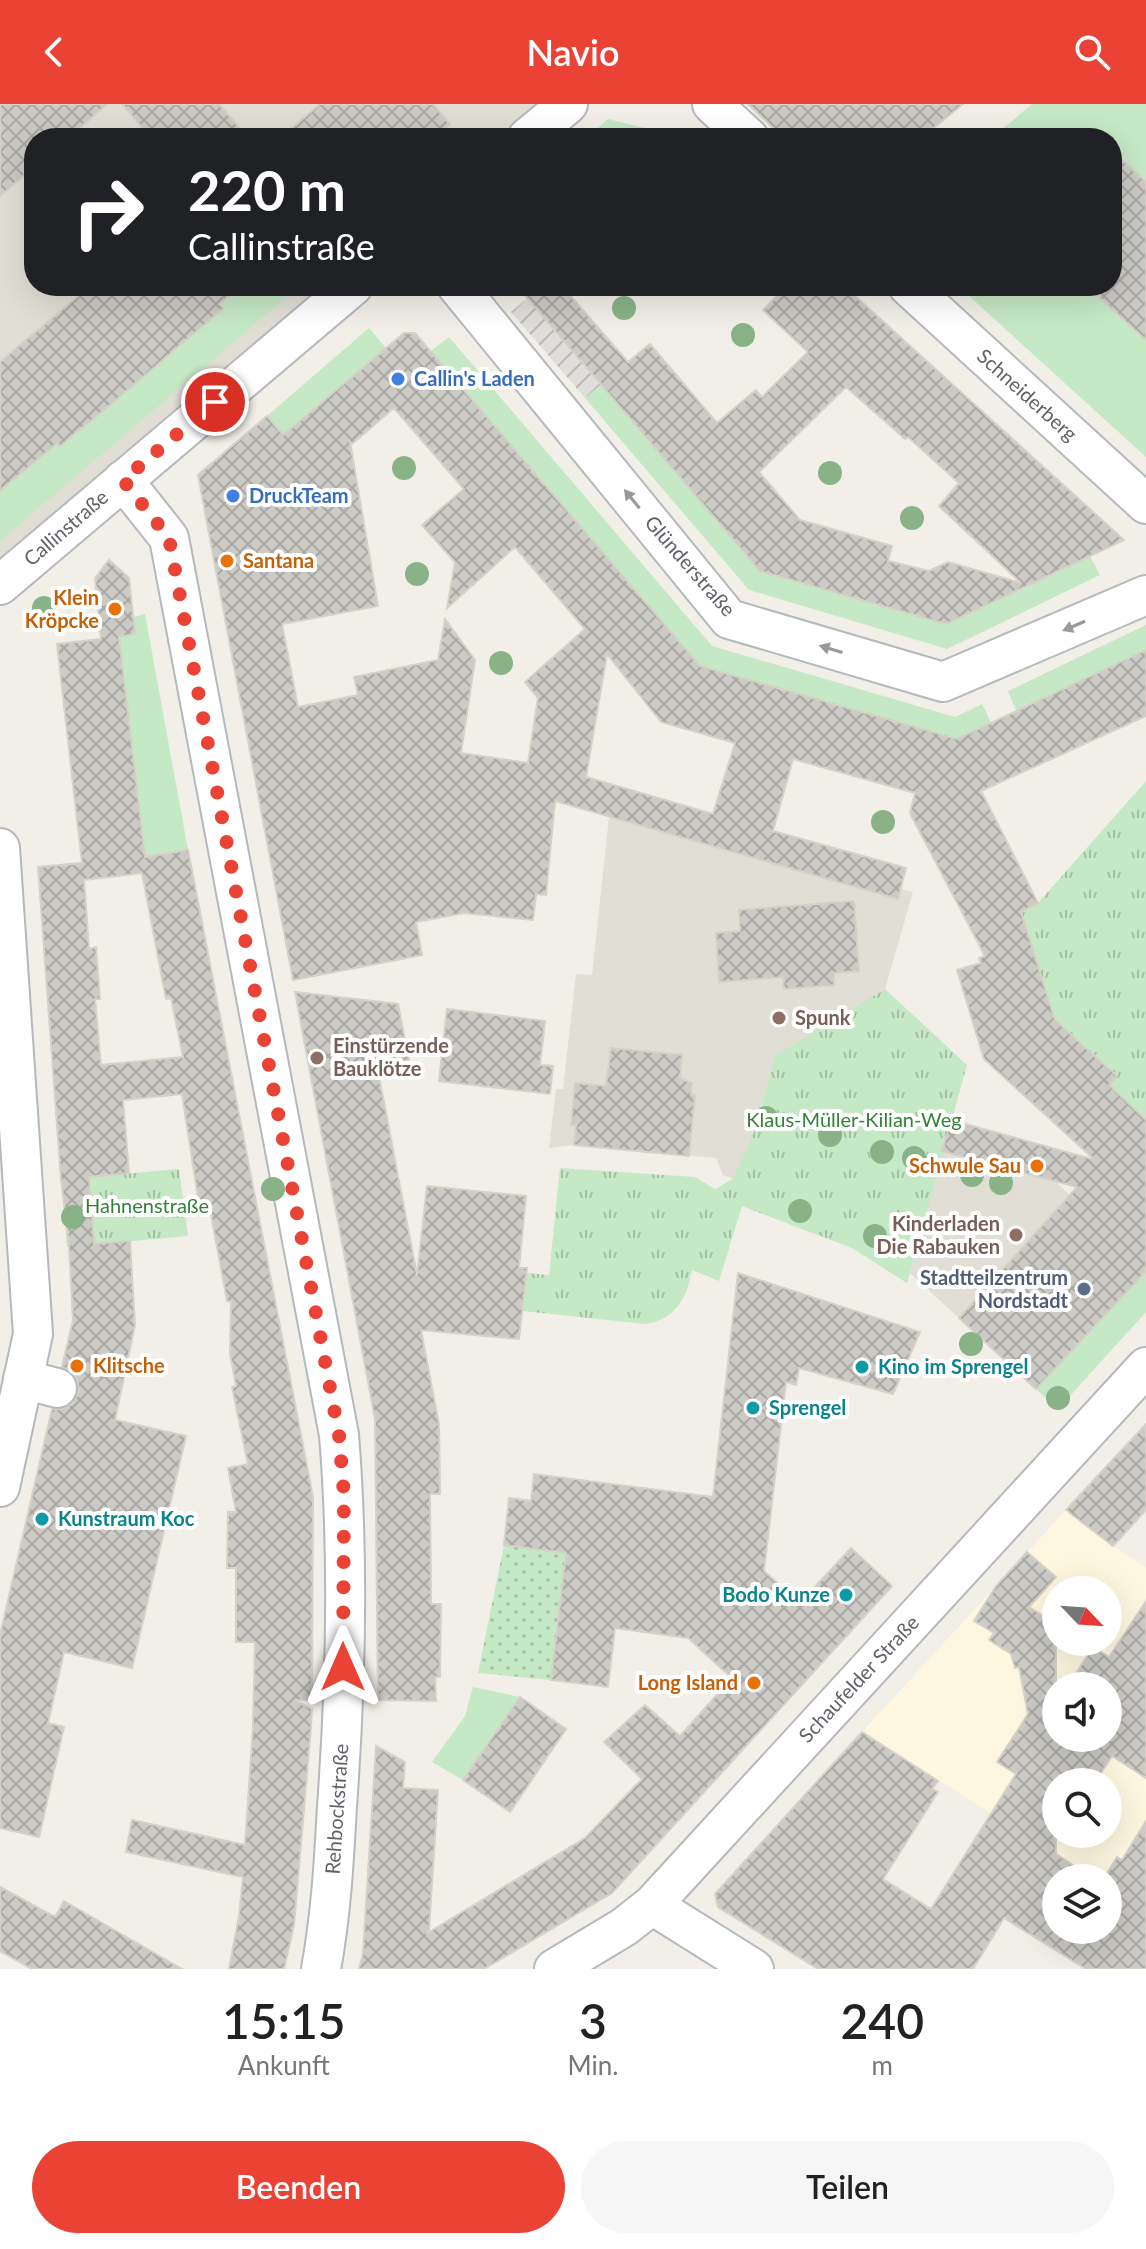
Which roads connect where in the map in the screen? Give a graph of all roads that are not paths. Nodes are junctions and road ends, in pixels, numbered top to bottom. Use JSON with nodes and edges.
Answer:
{"nodes":[{"id":1,"x":568,"y":104,"type":"edge"},
{"id":2,"x":712,"y":104,"type":"edge"},
{"id":3,"x":539,"y":128,"type":"edge"},
{"id":4,"x":738,"y":128,"type":"edge"},
{"id":5,"x":341,"y":296,"type":"edge"},
{"id":6,"x":465,"y":296,"type":"edge"},
{"id":7,"x":919,"y":296,"type":"edge"},
{"id":8,"x":123,"y":480,"type":"junction"},
{"id":9,"x":1146,"y":504,"type":"edge"},
{"id":10,"x":0,"y":585,"type":"edge"},
{"id":11,"x":1146,"y":595,"type":"edge"},
{"id":12,"x":0,"y":848,"type":"edge"},
{"id":13,"x":2,"y":886,"type":"edge"},
{"id":14,"x":1146,"y":1367,"type":"edge"},
{"id":15,"x":0,"y":1487,"type":"edge"},
{"id":16,"x":652,"y":1905,"type":"junction"},
{"id":17,"x":321,"y":1969,"type":"edge"},
{"id":18,"x":554,"y":1969,"type":"edge"},
{"id":19,"x":754,"y":1969,"type":"edge"}],
"edges":[{"from":1,"to":3,"type":"street"},
{"from":2,"to":4,"type":"street"},
{"from":5,"to":8,"type":"street","name":"Callinstraße"},
{"from":11,"to":6,"type":"street","name":"Glünderstraße","one_way":true},
{"from":7,"to":9,"type":"street","name":"Schneiderberg"},
{"from":8,"to":10,"type":"street","name":"Callinstraße"},
{"from":8,"to":17,"type":"street","name":"Rehbockstraße"},
{"from":12,"to":13,"type":"street"},
{"from":13,"to":15,"type":"street"},
{"from":14,"to":16,"type":"street","name":"Schaufelder Straße"},
{"from":16,"to":18,"type":"street","name":"Schaufelder Straße"},
{"from":16,"to":19,"type":"street"}]}
